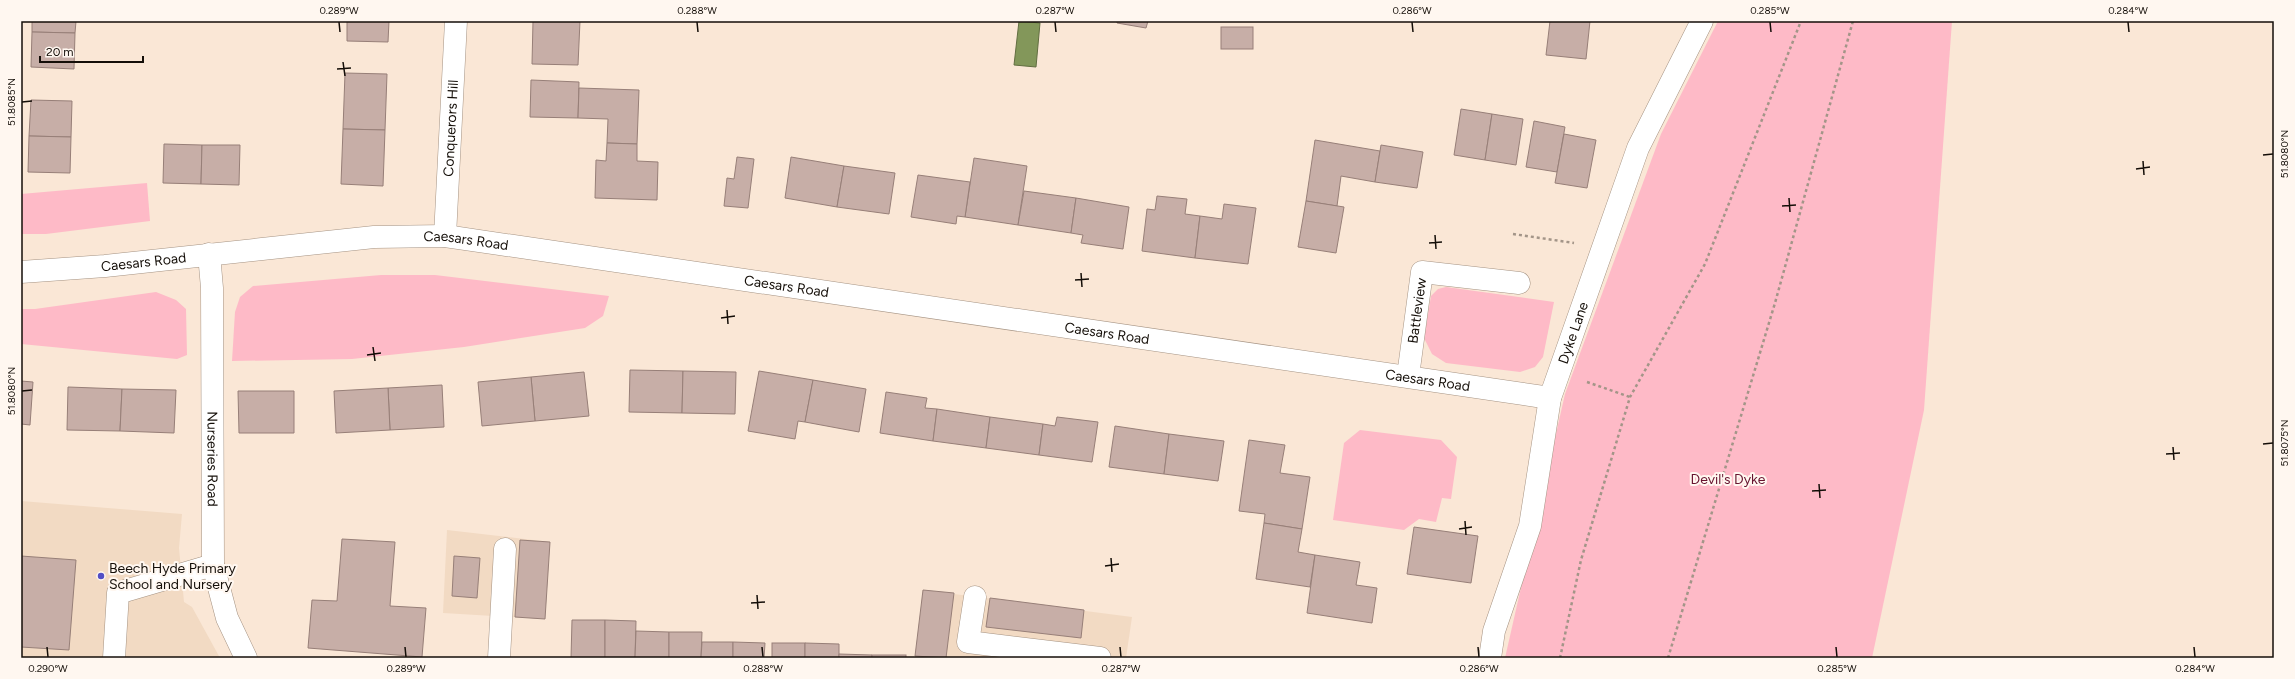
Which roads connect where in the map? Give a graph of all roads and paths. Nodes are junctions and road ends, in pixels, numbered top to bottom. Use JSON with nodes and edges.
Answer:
{"nodes":[{"id":1,"x":456,"y":21,"type":"edge"},
{"id":2,"x":1702,"y":21,"type":"edge"},
{"id":3,"x":1801,"y":21,"type":"edge"},
{"id":4,"x":1853,"y":21,"type":"edge"},
{"id":5,"x":1513,"y":234,"type":"dead end"},
{"id":6,"x":446,"y":236,"type":"junction"},
{"id":7,"x":1603,"y":247,"type":"junction"},
{"id":8,"x":209,"y":254,"type":"junction"},
{"id":9,"x":21,"y":272,"type":"edge"},
{"id":10,"x":1519,"y":283,"type":"dead end"},
{"id":11,"x":1559,"y":372,"type":"junction"},
{"id":12,"x":1408,"y":376,"type":"junction"},
{"id":13,"x":1630,"y":397,"type":"junction"},
{"id":14,"x":1550,"y":398,"type":"junction"},
{"id":15,"x":504,"y":549,"type":"dead end"},
{"id":16,"x":213,"y":565,"type":"junction"},
{"id":17,"x":975,"y":597,"type":"dead end"},
{"id":18,"x":114,"y":658,"type":"edge"},
{"id":19,"x":246,"y":658,"type":"edge"},
{"id":20,"x":499,"y":658,"type":"edge"},
{"id":21,"x":1100,"y":658,"type":"edge"},
{"id":22,"x":1490,"y":658,"type":"edge"},
{"id":23,"x":1560,"y":658,"type":"edge"},
{"id":24,"x":1668,"y":658,"type":"edge"}],
"edges":[{"from":1,"to":6,"type":"street","name":"Conquerors Hill"},
{"from":2,"to":7,"type":"street","name":"Dyke Lane"},
{"from":3,"to":13,"type":"path"},
{"from":4,"to":24,"type":"path"},
{"from":5,"to":7,"type":"path"},
{"from":6,"to":8,"type":"street","name":"Caesars Road"},
{"from":6,"to":12,"type":"street","name":"Caesars Road"},
{"from":7,"to":11,"type":"street","name":"Dyke Lane"},
{"from":8,"to":9,"type":"street","name":"Caesars Road"},
{"from":8,"to":16,"type":"street","name":"Nurseries Road"},
{"from":10,"to":12,"type":"street","name":"Battleview"},
{"from":11,"to":13,"type":"path"},
{"from":11,"to":14,"type":"street","name":"Dyke Lane"},
{"from":12,"to":14,"type":"street","name":"Caesars Road"},
{"from":13,"to":23,"type":"path"},
{"from":14,"to":22,"type":"street","name":"Dyke Lane"},
{"from":15,"to":20,"type":"street"},
{"from":16,"to":18,"type":"street"},
{"from":16,"to":19,"type":"street","name":"Nurseries Road"},
{"from":17,"to":21,"type":"street"}]}
